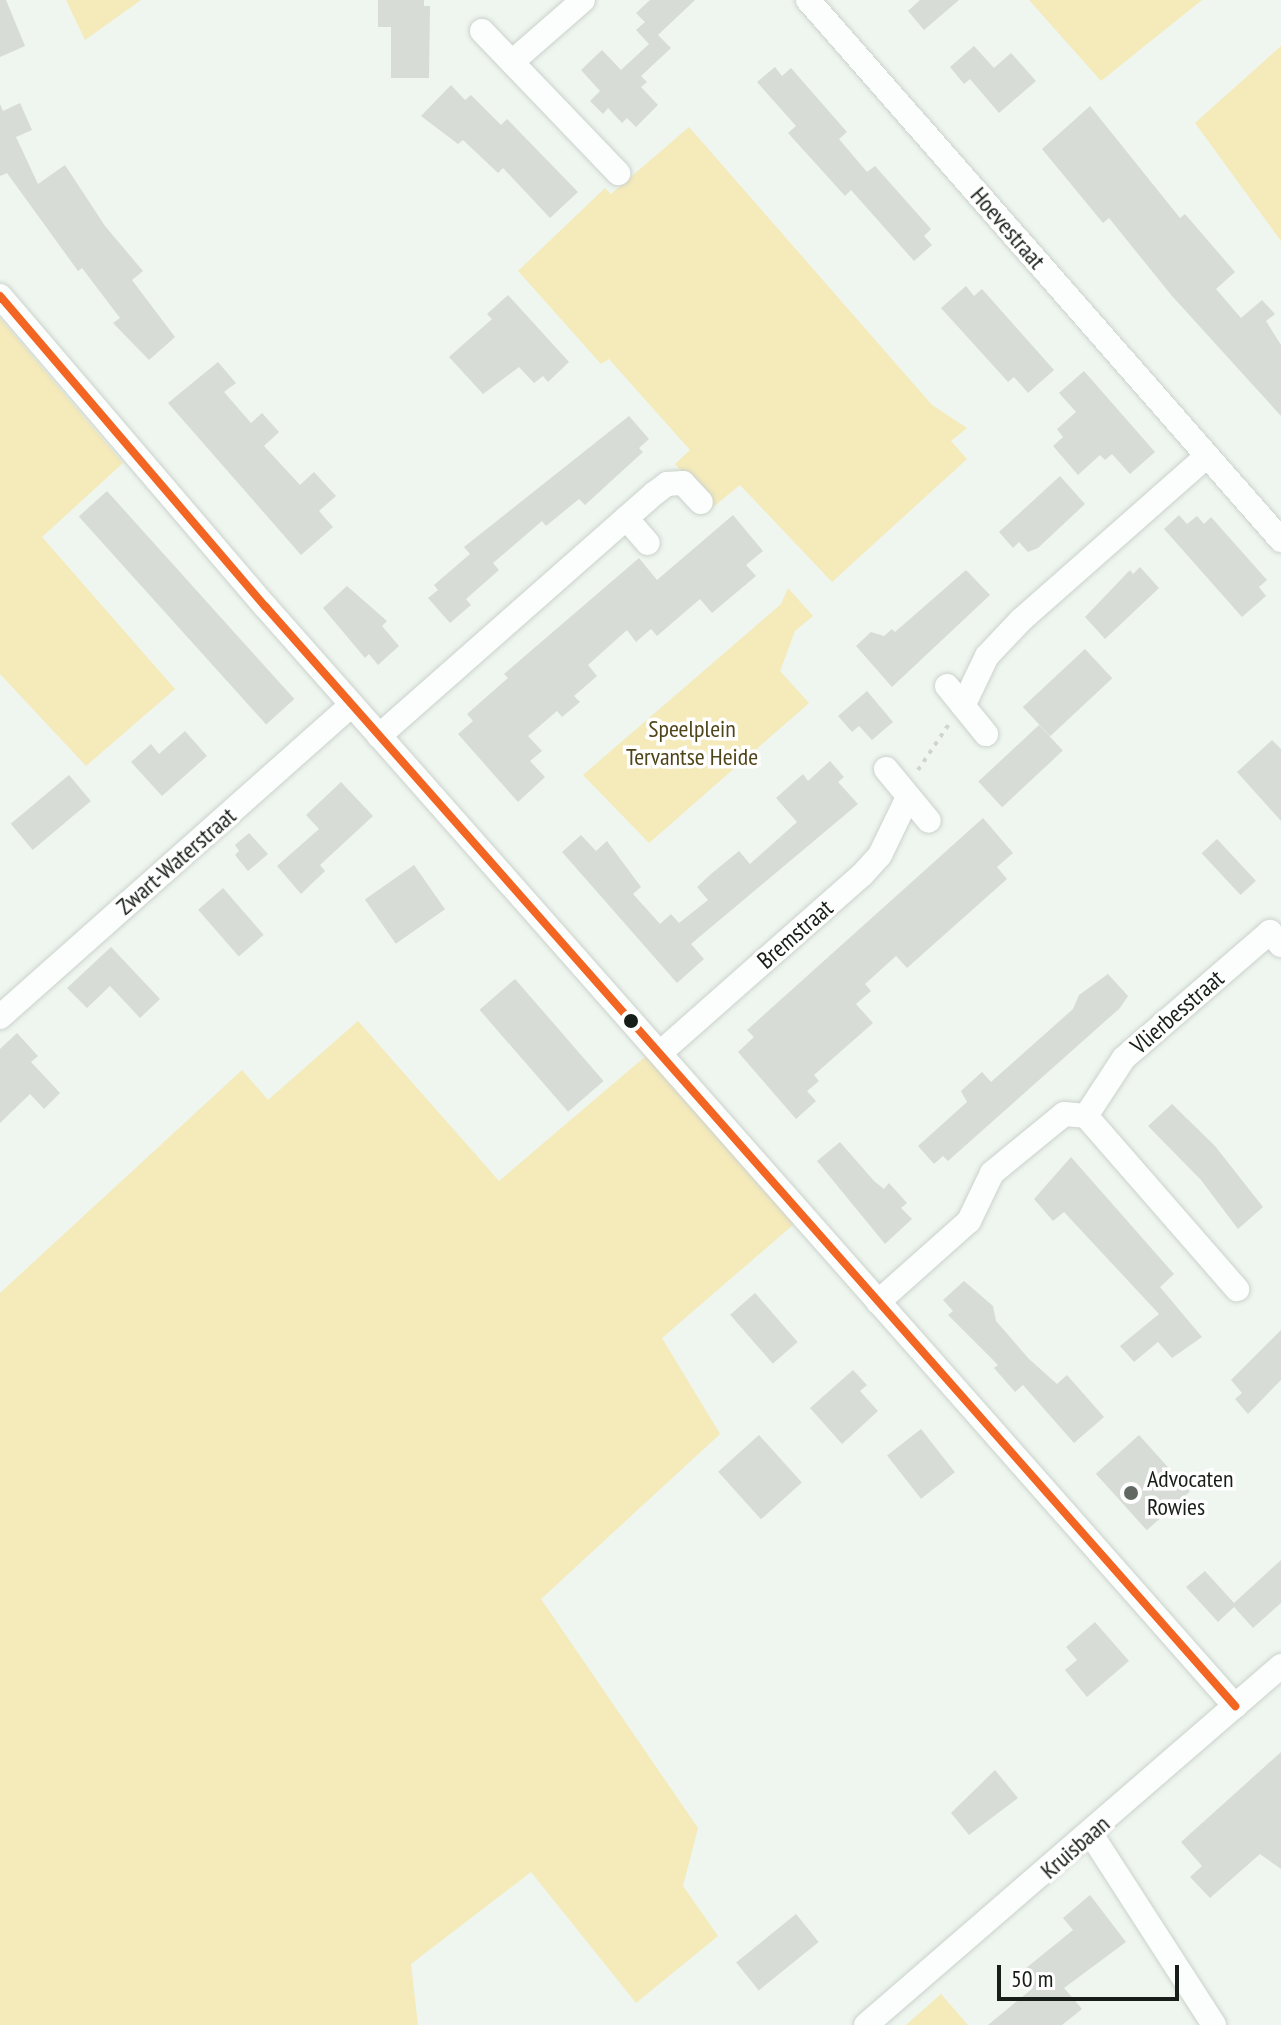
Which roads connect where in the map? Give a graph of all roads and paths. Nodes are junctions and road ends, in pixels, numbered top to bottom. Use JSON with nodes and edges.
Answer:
{"nodes":[{"id":1,"x":583,"y":0,"type":"edge"},
{"id":2,"x":808,"y":0,"type":"edge"},
{"id":3,"x":482,"y":31,"type":"dead end"},
{"id":4,"x":512,"y":62,"type":"junction"},
{"id":5,"x":618,"y":173,"type":"dead end"},
{"id":6,"x":0,"y":296,"type":"edge"},
{"id":7,"x":1207,"y":456,"type":"junction"},
{"id":8,"x":701,"y":502,"type":"dead end"},
{"id":9,"x":626,"y":518,"type":"junction"},
{"id":10,"x":1281,"y":540,"type":"edge"},
{"id":11,"x":648,"y":543,"type":"dead end"},
{"id":12,"x":947,"y":686,"type":"dead end"},
{"id":13,"x":352,"y":705,"type":"junction"},
{"id":14,"x":963,"y":706,"type":"junction"},
{"id":15,"x":986,"y":734,"type":"dead end"},
{"id":16,"x":379,"y":736,"type":"junction"},
{"id":17,"x":886,"y":769,"type":"dead end"},
{"id":18,"x":908,"y":797,"type":"junction"},
{"id":19,"x":929,"y":821,"type":"dead end"},
{"id":20,"x":1281,"y":945,"type":"edge"},
{"id":21,"x":0,"y":1017,"type":"edge"},
{"id":22,"x":660,"y":1053,"type":"junction"},
{"id":23,"x":1086,"y":1116,"type":"junction"},
{"id":24,"x":1237,"y":1289,"type":"dead end"},
{"id":25,"x":878,"y":1302,"type":"junction"},
{"id":26,"x":1281,"y":1666,"type":"edge"},
{"id":27,"x":1235,"y":1706,"type":"junction"},
{"id":28,"x":1091,"y":1834,"type":"junction"},
{"id":29,"x":866,"y":2025,"type":"edge"},
{"id":30,"x":1214,"y":2025,"type":"edge"}],
"edges":[{"from":1,"to":4,"type":"street"},
{"from":2,"to":7,"type":"street","name":"Hoevestraat"},
{"from":3,"to":4,"type":"street"},
{"from":4,"to":5,"type":"street"},
{"from":6,"to":13,"type":"street"},
{"from":7,"to":10,"type":"street","name":"Hoevestraat"},
{"from":7,"to":14,"type":"street"},
{"from":8,"to":9,"type":"street"},
{"from":9,"to":11,"type":"street"},
{"from":9,"to":16,"type":"street"},
{"from":12,"to":14,"type":"street"},
{"from":13,"to":16,"type":"street"},
{"from":13,"to":21,"type":"street","name":"Zwart-Waterstraat"},
{"from":14,"to":15,"type":"street"},
{"from":14,"to":18,"type":"path"},
{"from":16,"to":22,"type":"street"},
{"from":17,"to":18,"type":"street"},
{"from":18,"to":19,"type":"street"},
{"from":18,"to":22,"type":"street","name":"Bremstraat"},
{"from":20,"to":23,"type":"street","name":"Vlierbesstraat"},
{"from":22,"to":25,"type":"street"},
{"from":23,"to":24,"type":"street"},
{"from":23,"to":25,"type":"street"},
{"from":25,"to":27,"type":"street"},
{"from":26,"to":27,"type":"street","name":"Kruisbaan"},
{"from":27,"to":28,"type":"street","name":"Kruisbaan"},
{"from":28,"to":29,"type":"street","name":"Kruisbaan"},
{"from":28,"to":30,"type":"street"}]}
